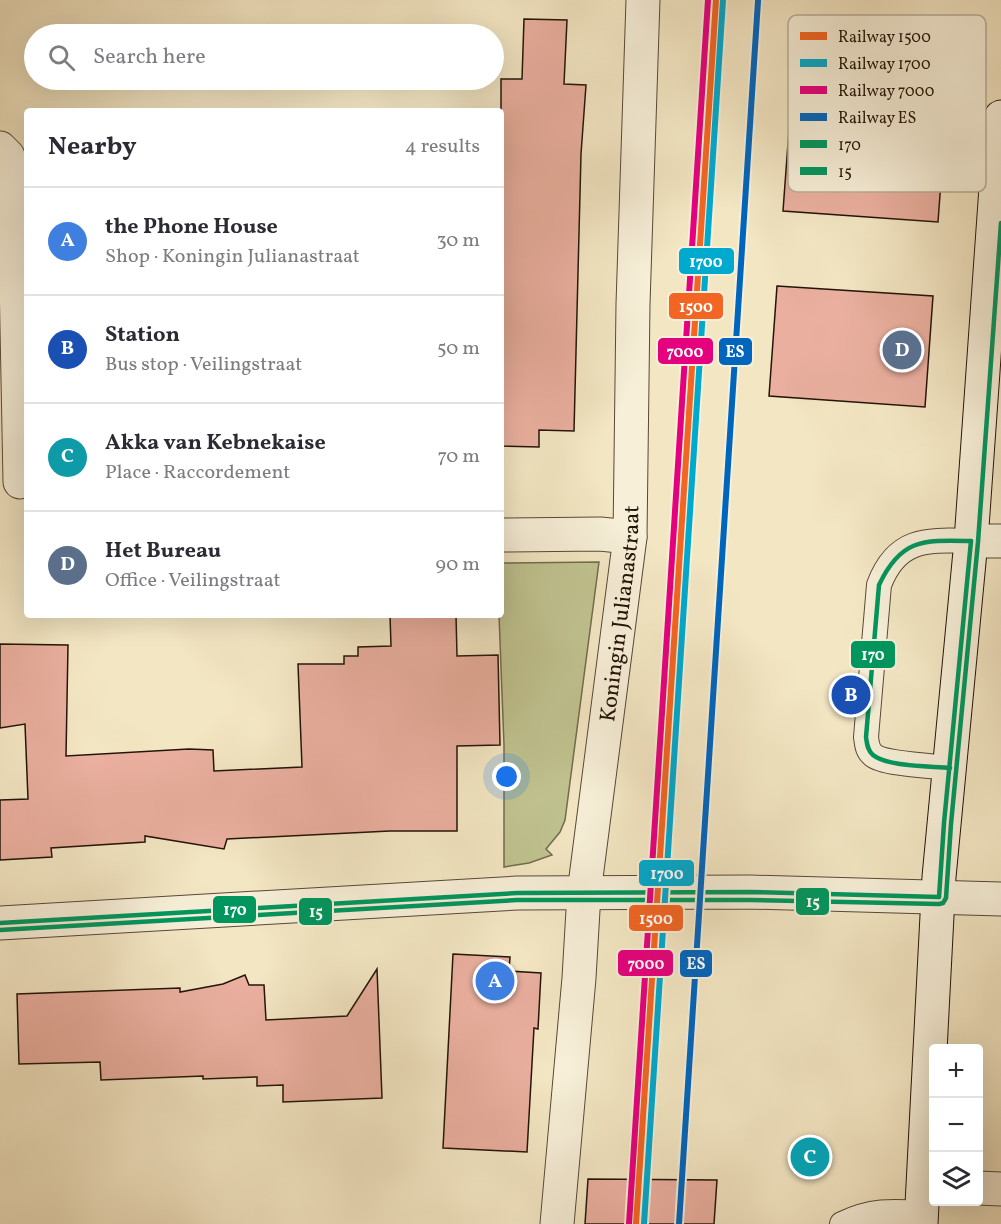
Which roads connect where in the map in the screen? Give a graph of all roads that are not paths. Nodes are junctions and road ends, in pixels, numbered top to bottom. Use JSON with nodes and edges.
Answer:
{"nodes":[{"id":1,"x":643,"y":0,"type":"edge"},
{"id":2,"x":1000,"y":130,"type":"edge"},
{"id":3,"x":0,"y":148,"type":"edge"},
{"id":4,"x":16,"y":482,"type":"edge"},
{"id":5,"x":504,"y":535,"type":"edge"},
{"id":6,"x":630,"y":537,"type":"junction"},
{"id":7,"x":986,"y":541,"type":"edge"},
{"id":8,"x":950,"y":768,"type":"junction"},
{"id":9,"x":584,"y":893,"type":"junction"},
{"id":10,"x":939,"y":897,"type":"junction"},
{"id":11,"x":1001,"y":899,"type":"edge"},
{"id":12,"x":0,"y":923,"type":"edge"},
{"id":13,"x":983,"y":1188,"type":"edge"},
{"id":14,"x":1001,"y":1189,"type":"edge"},
{"id":15,"x":925,"y":1202,"type":"edge"},
{"id":16,"x":557,"y":1224,"type":"edge"},
{"id":17,"x":842,"y":1224,"type":"edge"}],
"edges":[{"from":1,"to":6,"type":"street","name":"Koningin Julianastraat"},
{"from":2,"to":7,"type":"street"},
{"from":3,"to":4,"type":"street"},
{"from":5,"to":6,"type":"street"},
{"from":6,"to":9,"type":"street","name":"Koningin Julianastraat"},
{"from":7,"to":8,"type":"street"},
{"from":7,"to":8,"type":"lane"},
{"from":8,"to":10,"type":"street"},
{"from":9,"to":10,"type":"street"},
{"from":9,"to":12,"type":"street"},
{"from":9,"to":16,"type":"street","name":"Koningin Julianastraat"},
{"from":10,"to":11,"type":"street"},
{"from":10,"to":15,"type":"street"},
{"from":13,"to":14,"type":"street"},
{"from":15,"to":17,"type":"lane"}]}
